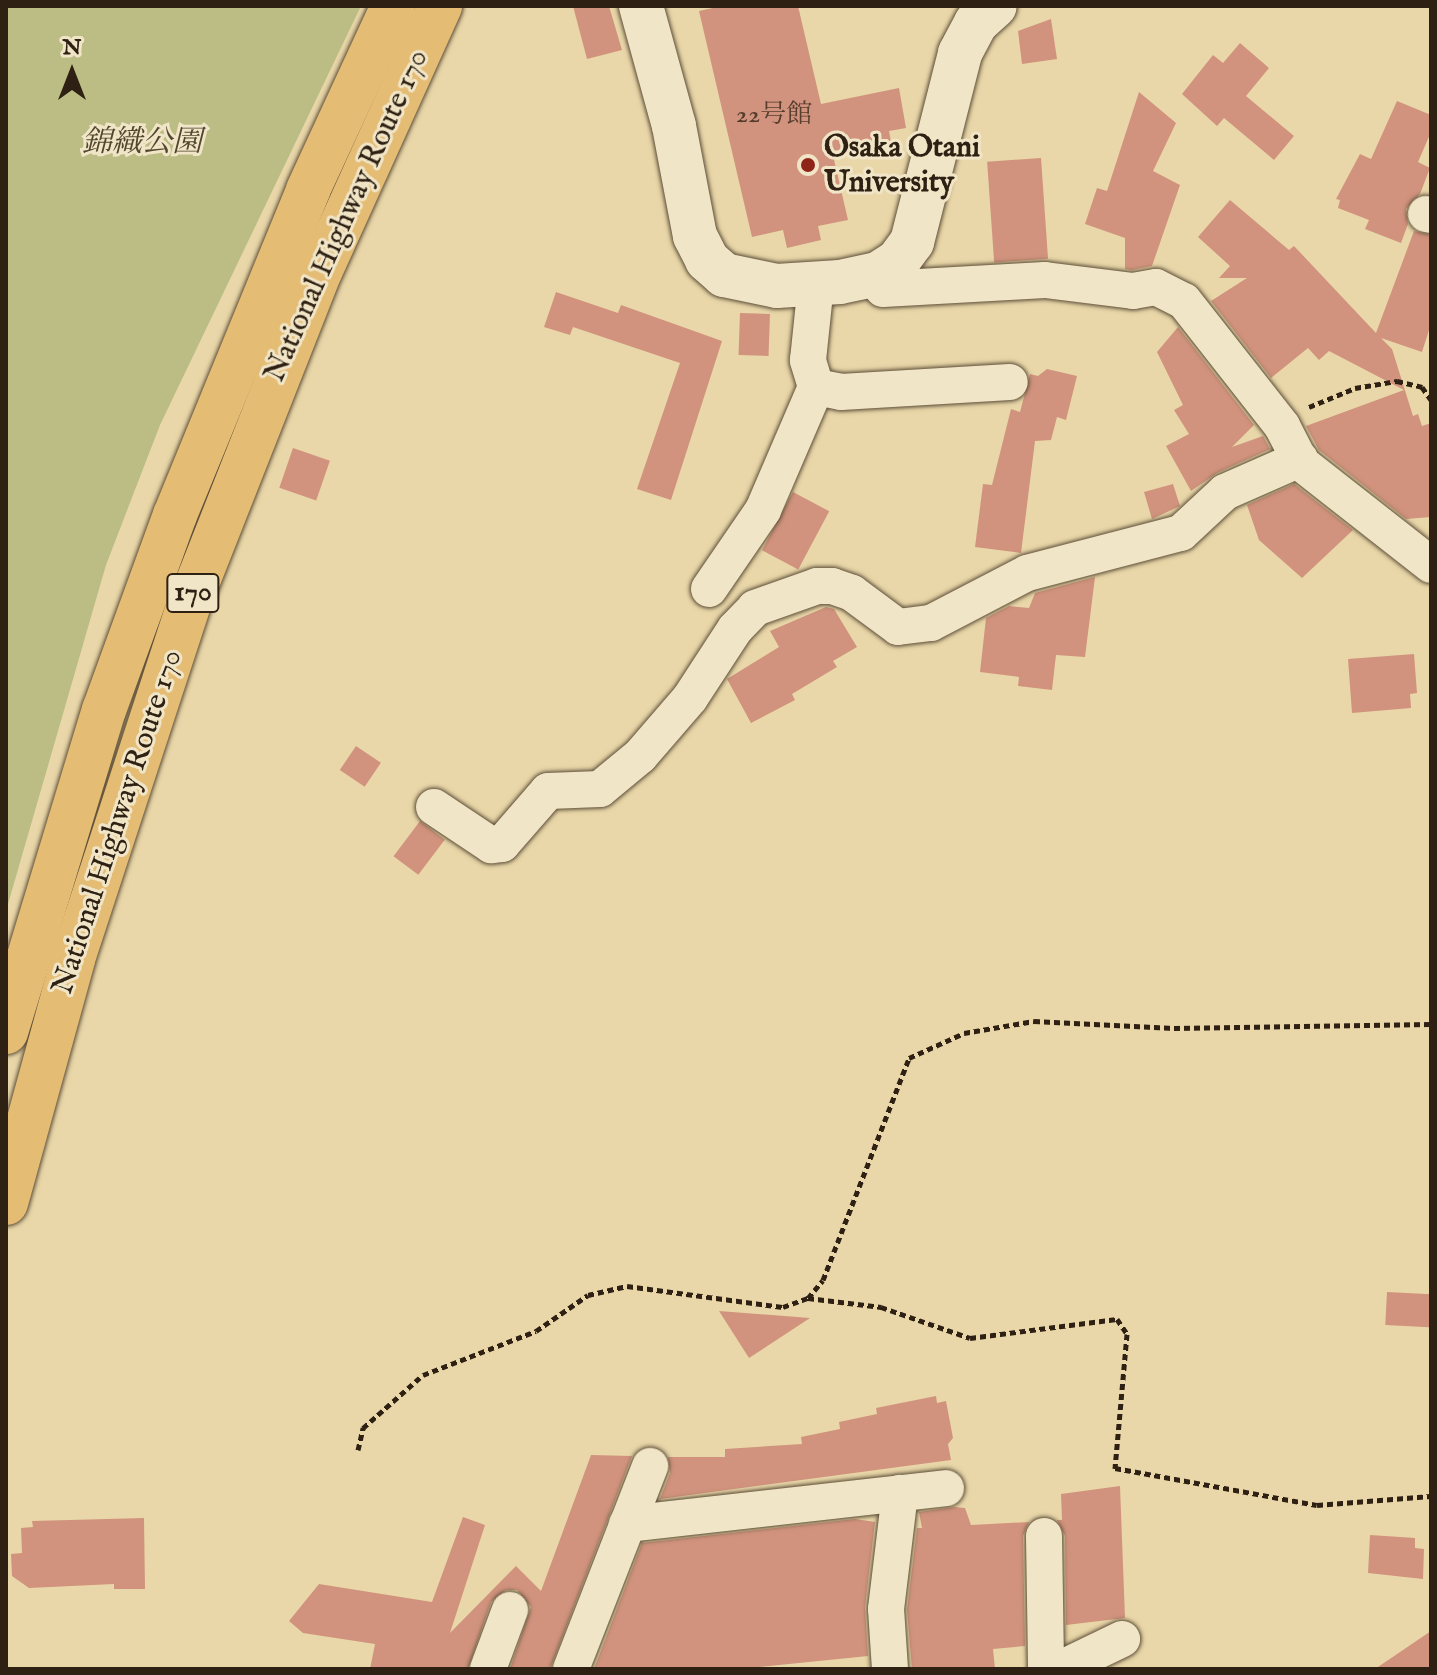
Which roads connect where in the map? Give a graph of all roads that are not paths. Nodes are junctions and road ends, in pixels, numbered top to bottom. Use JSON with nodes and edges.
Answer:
{"nodes":[{"id":1,"x":393,"y":6,"type":"edge"},
{"id":2,"x":440,"y":6,"type":"edge"},
{"id":3,"x":641,"y":6,"type":"edge"},
{"id":4,"x":995,"y":6,"type":"edge"},
{"id":5,"x":871,"y":275,"type":"junction"},
{"id":6,"x":816,"y":284,"type":"junction"},
{"id":7,"x":1010,"y":382,"type":"dead end"},
{"id":8,"x":816,"y":387,"type":"junction"},
{"id":9,"x":1300,"y":459,"type":"junction"},
{"id":10,"x":1431,"y":565,"type":"edge"},
{"id":11,"x":709,"y":589,"type":"dead end"},
{"id":12,"x":434,"y":807,"type":"dead end"},
{"id":13,"x":6,"y":1032,"type":"edge"},
{"id":14,"x":6,"y":1203,"type":"edge"},
{"id":15,"x":650,"y":1466,"type":"dead end"},
{"id":16,"x":946,"y":1488,"type":"dead end"},
{"id":17,"x":900,"y":1493,"type":"junction"},
{"id":18,"x":627,"y":1524,"type":"junction"},
{"id":19,"x":1044,"y":1536,"type":"dead end"},
{"id":20,"x":510,"y":1610,"type":"dead end"},
{"id":21,"x":1122,"y":1639,"type":"dead end"},
{"id":22,"x":883,"y":1668,"type":"edge"},
{"id":23,"x":488,"y":1669,"type":"edge"},
{"id":24,"x":571,"y":1669,"type":"edge"},
{"id":25,"x":1046,"y":1669,"type":"edge"},
{"id":26,"x":1060,"y":1669,"type":"edge"}],
"edges":[{"from":1,"to":13,"type":"highway","name":"National Highway Route 170","number":"170"},
{"from":2,"to":14,"type":"highway","name":"National Highway Route 170","number":"170"},
{"from":3,"to":6,"type":"street"},
{"from":4,"to":5,"type":"street"},
{"from":5,"to":6,"type":"street"},
{"from":5,"to":9,"type":"street"},
{"from":6,"to":8,"type":"street"},
{"from":7,"to":8,"type":"street"},
{"from":8,"to":11,"type":"street"},
{"from":9,"to":10,"type":"street"},
{"from":9,"to":12,"type":"street"},
{"from":15,"to":18,"type":"street"},
{"from":16,"to":17,"type":"street"},
{"from":17,"to":18,"type":"street"},
{"from":17,"to":22,"type":"street"},
{"from":18,"to":24,"type":"street"},
{"from":19,"to":25,"type":"street"},
{"from":20,"to":23,"type":"street"},
{"from":21,"to":26,"type":"street"}]}
